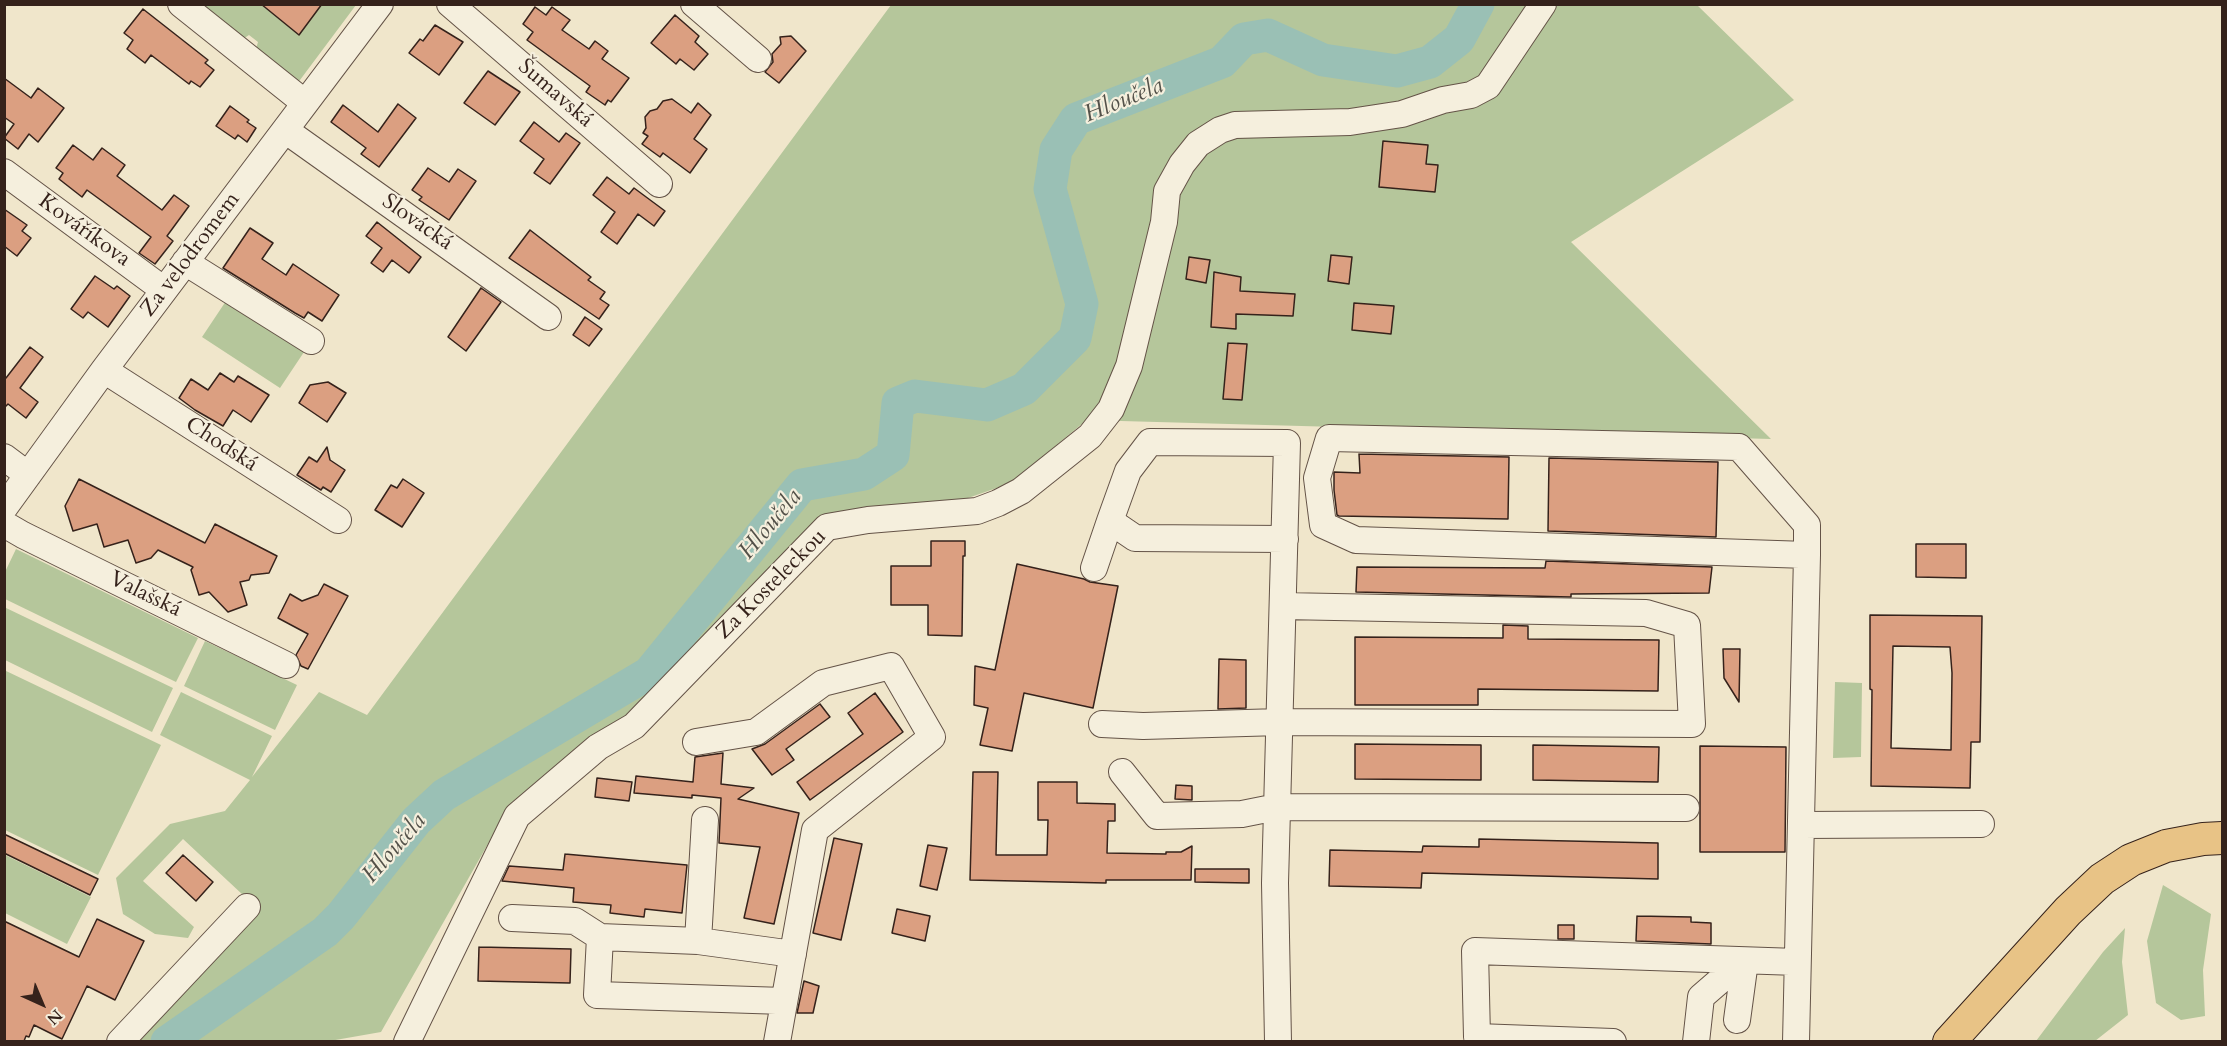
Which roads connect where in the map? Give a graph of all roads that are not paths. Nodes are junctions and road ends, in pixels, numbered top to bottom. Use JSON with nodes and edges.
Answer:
{"nodes":[{"id":1,"x":181,"y":4,"type":"edge"},
{"id":2,"x":380,"y":4,"type":"edge"},
{"id":3,"x":450,"y":4,"type":"edge"},
{"id":4,"x":694,"y":4,"type":"edge"},
{"id":5,"x":1543,"y":4,"type":"edge"},
{"id":6,"x":758,"y":59,"type":"dead end"},
{"id":7,"x":305,"y":103,"type":"junction"},
{"id":8,"x":285,"y":130,"type":"junction"},
{"id":9,"x":4,"y":172,"type":"edge"},
{"id":10,"x":659,"y":184,"type":"dead end"},
{"id":11,"x":185,"y":262,"type":"junction"},
{"id":12,"x":164,"y":290,"type":"junction"},
{"id":13,"x":548,"y":317,"type":"dead end"},
{"id":14,"x":311,"y":341,"type":"dead end"},
{"id":15,"x":104,"y":370,"type":"junction"},
{"id":16,"x":4,"y":457,"type":"edge"},
{"id":17,"x":28,"y":475,"type":"junction"},
{"id":18,"x":4,"y":508,"type":"edge"},
{"id":19,"x":338,"y":520,"type":"dead end"},
{"id":20,"x":1110,"y":521,"type":"junction"},
{"id":21,"x":4,"y":524,"type":"edge"},
{"id":22,"x":1285,"y":539,"type":"junction"},
{"id":23,"x":1807,"y":555,"type":"junction"},
{"id":24,"x":1094,"y":568,"type":"dead end"},
{"id":25,"x":1283,"y":606,"type":"junction"},
{"id":26,"x":286,"y":665,"type":"dead end"},
{"id":27,"x":1280,"y":722,"type":"junction"},
{"id":28,"x":1102,"y":724,"type":"dead end"},
{"id":29,"x":696,"y":742,"type":"dead end"},
{"id":30,"x":1122,"y":772,"type":"dead end"},
{"id":31,"x":1277,"y":807,"type":"junction"},
{"id":32,"x":1686,"y":808,"type":"dead end"},
{"id":33,"x":705,"y":820,"type":"dead end"},
{"id":34,"x":1981,"y":824,"type":"dead end"},
{"id":35,"x":1802,"y":825,"type":"junction"},
{"id":36,"x":2223,"y":838,"type":"edge"},
{"id":37,"x":247,"y":907,"type":"dead end"},
{"id":38,"x":512,"y":918,"type":"dead end"},
{"id":39,"x":600,"y":937,"type":"junction"},
{"id":40,"x":698,"y":941,"type":"junction"},
{"id":41,"x":793,"y":954,"type":"junction"},
{"id":42,"x":1739,"y":961,"type":"junction"},
{"id":43,"x":1797,"y":962,"type":"junction"},
{"id":44,"x":784,"y":1001,"type":"junction"},
{"id":45,"x":1737,"y":1020,"type":"dead end"},
{"id":46,"x":1955,"y":1035,"type":"edge"},
{"id":47,"x":120,"y":1041,"type":"edge"},
{"id":48,"x":407,"y":1041,"type":"edge"},
{"id":49,"x":777,"y":1041,"type":"edge"},
{"id":50,"x":1278,"y":1041,"type":"edge"},
{"id":51,"x":1612,"y":1041,"type":"edge"},
{"id":52,"x":1696,"y":1041,"type":"edge"},
{"id":53,"x":1796,"y":1041,"type":"edge"}],
"edges":[{"from":1,"to":7,"type":"street"},
{"from":2,"to":7,"type":"street","name":"Za velodromem"},
{"from":3,"to":10,"type":"street","name":"Šumavská"},
{"from":4,"to":6,"type":"street"},
{"from":5,"to":48,"type":"street","name":"Za Kosteleckou"},
{"from":7,"to":8,"type":"street","name":"Za velodromem"},
{"from":8,"to":11,"type":"street","name":"Za velodromem"},
{"from":8,"to":13,"type":"street","name":"Slovácká"},
{"from":9,"to":12,"type":"street","name":"Kováříkova"},
{"from":11,"to":12,"type":"street","name":"Za velodromem"},
{"from":11,"to":14,"type":"street"},
{"from":12,"to":15,"type":"street","name":"Za velodromem"},
{"from":15,"to":17,"type":"street","name":"Za velodromem"},
{"from":15,"to":19,"type":"street","name":"Chodská"},
{"from":16,"to":17,"type":"street"},
{"from":17,"to":18,"type":"street","name":"Za velodromem"},
{"from":20,"to":22,"type":"street"},
{"from":20,"to":22,"type":"street"},
{"from":20,"to":24,"type":"street"},
{"from":21,"to":26,"type":"street","name":"Valašská"},
{"from":22,"to":25,"type":"street"},
{"from":23,"to":23,"type":"street"},
{"from":23,"to":35,"type":"street"},
{"from":25,"to":27,"type":"street"},
{"from":25,"to":27,"type":"street"},
{"from":27,"to":28,"type":"street"},
{"from":27,"to":31,"type":"street"},
{"from":29,"to":41,"type":"street"},
{"from":30,"to":31,"type":"street"},
{"from":31,"to":32,"type":"street"},
{"from":31,"to":50,"type":"street"},
{"from":33,"to":40,"type":"street"},
{"from":34,"to":35,"type":"street"},
{"from":35,"to":43,"type":"street"},
{"from":36,"to":46,"type":"main road"},
{"from":37,"to":47,"type":"street"},
{"from":38,"to":39,"type":"street"},
{"from":39,"to":40,"type":"street"},
{"from":39,"to":44,"type":"street"},
{"from":40,"to":41,"type":"street"},
{"from":41,"to":44,"type":"street"},
{"from":42,"to":43,"type":"street"},
{"from":42,"to":45,"type":"street"},
{"from":42,"to":51,"type":"street"},
{"from":42,"to":52,"type":"street"},
{"from":43,"to":53,"type":"street"},
{"from":44,"to":49,"type":"street"}]}
